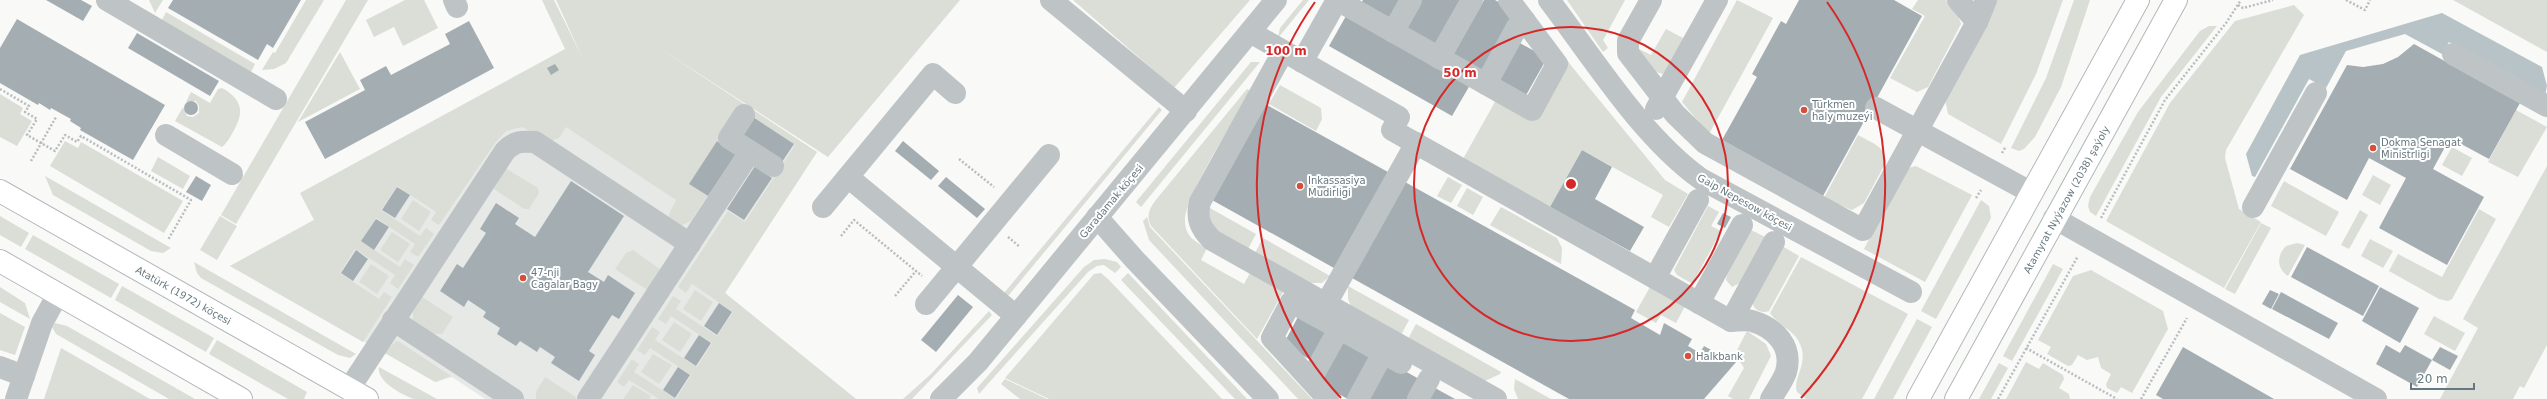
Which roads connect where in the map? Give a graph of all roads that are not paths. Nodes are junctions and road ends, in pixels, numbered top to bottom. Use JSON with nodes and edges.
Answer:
{"nodes":[{"id":1,"x":1051,"y":0,"type":"edge"},
{"id":2,"x":1276,"y":0,"type":"edge"},
{"id":3,"x":1337,"y":0,"type":"edge"},
{"id":4,"x":1411,"y":0,"type":"edge"},
{"id":5,"x":1472,"y":0,"type":"edge"},
{"id":6,"x":1509,"y":0,"type":"edge"},
{"id":7,"x":1549,"y":0,"type":"edge"},
{"id":8,"x":1651,"y":0,"type":"edge"},
{"id":9,"x":1717,"y":0,"type":"edge"},
{"id":10,"x":1958,"y":0,"type":"edge"},
{"id":11,"x":1986,"y":0,"type":"edge"},
{"id":12,"x":2138,"y":0,"type":"edge"},
{"id":13,"x":2188,"y":0,"type":"edge"},
{"id":14,"x":119,"y":3,"type":"edge"},
{"id":15,"x":2172,"y":6,"type":"edge"},
{"id":16,"x":1525,"y":21,"type":"junction"},
{"id":17,"x":1978,"y":22,"type":"junction"},
{"id":18,"x":1250,"y":32,"type":"junction"},
{"id":19,"x":1394,"y":32,"type":"junction"},
{"id":20,"x":1283,"y":52,"type":"junction"},
{"id":21,"x":2453,"y":54,"type":"dead end"},
{"id":22,"x":1439,"y":58,"type":"junction"},
{"id":23,"x":1302,"y":62,"type":"junction"},
{"id":24,"x":1486,"y":84,"type":"junction"},
{"id":25,"x":955,"y":93,"type":"dead end"},
{"id":26,"x":2316,"y":93,"type":"dead end"},
{"id":27,"x":1663,"y":98,"type":"junction"},
{"id":28,"x":276,"y":99,"type":"dead end"},
{"id":29,"x":2547,"y":106,"type":"edge"},
{"id":30,"x":1876,"y":108,"type":"dead end"},
{"id":31,"x":1186,"y":111,"type":"junction"},
{"id":32,"x":744,"y":115,"type":"dead end"},
{"id":33,"x":1642,"y":122,"type":"junction"},
{"id":34,"x":1917,"y":131,"type":"junction"},
{"id":35,"x":166,"y":135,"type":"dead end"},
{"id":36,"x":1416,"y":143,"type":"junction"},
{"id":37,"x":750,"y":152,"type":"junction"},
{"id":38,"x":1049,"y":155,"type":"dead end"},
{"id":39,"x":772,"y":166,"type":"dead end"},
{"id":40,"x":232,"y":174,"type":"dead end"},
{"id":41,"x":848,"y":177,"type":"junction"},
{"id":42,"x":0,"y":191,"type":"edge"},
{"id":43,"x":2032,"y":194,"type":"junction"},
{"id":44,"x":1698,"y":200,"type":"dead end"},
{"id":45,"x":823,"y":207,"type":"dead end"},
{"id":46,"x":2253,"y":207,"type":"dead end"},
{"id":47,"x":1097,"y":217,"type":"junction"},
{"id":48,"x":2054,"y":218,"type":"junction"},
{"id":49,"x":1742,"y":224,"type":"dead end"},
{"id":50,"x":1774,"y":242,"type":"dead end"},
{"id":51,"x":690,"y":244,"type":"junction"},
{"id":52,"x":0,"y":261,"type":"edge"},
{"id":53,"x":957,"y":267,"type":"junction"},
{"id":54,"x":1655,"y":278,"type":"junction"},
{"id":55,"x":1911,"y":292,"type":"dead end"},
{"id":56,"x":58,"y":294,"type":"junction"},
{"id":57,"x":1699,"y":303,"type":"junction"},
{"id":58,"x":926,"y":304,"type":"dead end"},
{"id":59,"x":1326,"y":304,"type":"junction"},
{"id":60,"x":1016,"y":316,"type":"junction"},
{"id":61,"x":394,"y":320,"type":"junction"},
{"id":62,"x":1731,"y":321,"type":"junction"},
{"id":63,"x":1339,"y":329,"type":"junction"},
{"id":64,"x":1383,"y":353,"type":"junction"},
{"id":65,"x":0,"y":367,"type":"edge"},
{"id":66,"x":24,"y":376,"type":"junction"},
{"id":67,"x":1309,"y":378,"type":"junction"},
{"id":68,"x":1429,"y":379,"type":"junction"},
{"id":69,"x":358,"y":394,"type":"edge"},
{"id":70,"x":16,"y":399,"type":"edge"},
{"id":71,"x":241,"y":399,"type":"edge"},
{"id":72,"x":513,"y":399,"type":"edge"},
{"id":73,"x":588,"y":399,"type":"edge"},
{"id":74,"x":941,"y":399,"type":"edge"},
{"id":75,"x":1268,"y":399,"type":"edge"},
{"id":76,"x":1328,"y":399,"type":"edge"},
{"id":77,"x":1358,"y":399,"type":"edge"},
{"id":78,"x":1418,"y":399,"type":"edge"},
{"id":79,"x":1465,"y":399,"type":"edge"},
{"id":80,"x":1496,"y":399,"type":"edge"},
{"id":81,"x":1771,"y":399,"type":"edge"},
{"id":82,"x":1918,"y":399,"type":"edge"},
{"id":83,"x":1956,"y":399,"type":"edge"},
{"id":84,"x":2376,"y":399,"type":"edge"}],
"edges":[{"from":1,"to":31,"type":"street"},
{"from":2,"to":18,"type":"street","name":"Garadamak köçesi"},
{"from":3,"to":19,"type":"street"},
{"from":3,"to":23,"type":"street"},
{"from":4,"to":19,"type":"street"},
{"from":5,"to":22,"type":"street"},
{"from":6,"to":16,"type":"street"},
{"from":7,"to":33,"type":"street","name":"Gaip Nepesow köçesi"},
{"from":8,"to":27,"type":"street"},
{"from":9,"to":27,"type":"street"},
{"from":10,"to":17,"type":"street"},
{"from":11,"to":17,"type":"street"},
{"from":12,"to":43,"type":"main road"},
{"from":13,"to":15,"type":"main road"},
{"from":14,"to":28,"type":"street"},
{"from":15,"to":48,"type":"main road","name":"Atamyrat Nyýazow (2038) şaýoly"},
{"from":16,"to":24,"type":"street"},
{"from":16,"to":24,"type":"street"},
{"from":17,"to":34,"type":"street"},
{"from":18,"to":20,"type":"street"},
{"from":18,"to":31,"type":"street","name":"Garadamak köçesi"},
{"from":19,"to":22,"type":"street"},
{"from":20,"to":23,"type":"street"},
{"from":20,"to":59,"type":"street"},
{"from":21,"to":29,"type":"street"},
{"from":22,"to":24,"type":"street"},
{"from":23,"to":36,"type":"street"},
{"from":25,"to":41,"type":"street"},
{"from":26,"to":46,"type":"street"},
{"from":27,"to":33,"type":"street"},
{"from":27,"to":34,"type":"street"},
{"from":30,"to":34,"type":"street"},
{"from":31,"to":47,"type":"street","name":"Garadamak köçesi"},
{"from":32,"to":37,"type":"street"},
{"from":33,"to":55,"type":"street","name":"Gaip Nepesow köçesi"},
{"from":34,"to":43,"type":"street"},
{"from":35,"to":40,"type":"street"},
{"from":36,"to":54,"type":"street"},
{"from":36,"to":59,"type":"street"},
{"from":37,"to":39,"type":"street"},
{"from":37,"to":51,"type":"street"},
{"from":38,"to":53,"type":"street"},
{"from":41,"to":45,"type":"street"},
{"from":41,"to":53,"type":"street"},
{"from":42,"to":69,"type":"main road","name":"Atatürk (1972) köçesi"},
{"from":43,"to":82,"type":"main road"},
{"from":44,"to":54,"type":"street"},
{"from":47,"to":60,"type":"street","name":"Garadamak köçesi"},
{"from":47,"to":75,"type":"street"},
{"from":48,"to":83,"type":"main road","name":"Atamyrat Nyýazow (2038) şaýoly"},
{"from":48,"to":84,"type":"street"},
{"from":49,"to":57,"type":"street"},
{"from":50,"to":62,"type":"street"},
{"from":51,"to":61,"type":"street"},
{"from":51,"to":73,"type":"street"},
{"from":52,"to":56,"type":"main road"},
{"from":53,"to":58,"type":"street"},
{"from":53,"to":60,"type":"street"},
{"from":54,"to":57,"type":"street"},
{"from":56,"to":66,"type":"street"},
{"from":56,"to":71,"type":"main road"},
{"from":57,"to":62,"type":"street"},
{"from":59,"to":80,"type":"street"},
{"from":60,"to":74,"type":"street","name":"Garadamak köçesi"},
{"from":61,"to":69,"type":"street"},
{"from":61,"to":72,"type":"street"},
{"from":62,"to":81,"type":"street"},
{"from":63,"to":64,"type":"street"},
{"from":63,"to":67,"type":"street"},
{"from":63,"to":67,"type":"street"},
{"from":64,"to":68,"type":"street"},
{"from":64,"to":77,"type":"street"},
{"from":65,"to":66,"type":"street"},
{"from":66,"to":70,"type":"street"},
{"from":67,"to":76,"type":"street"},
{"from":68,"to":78,"type":"street"},
{"from":68,"to":79,"type":"street"}]}
